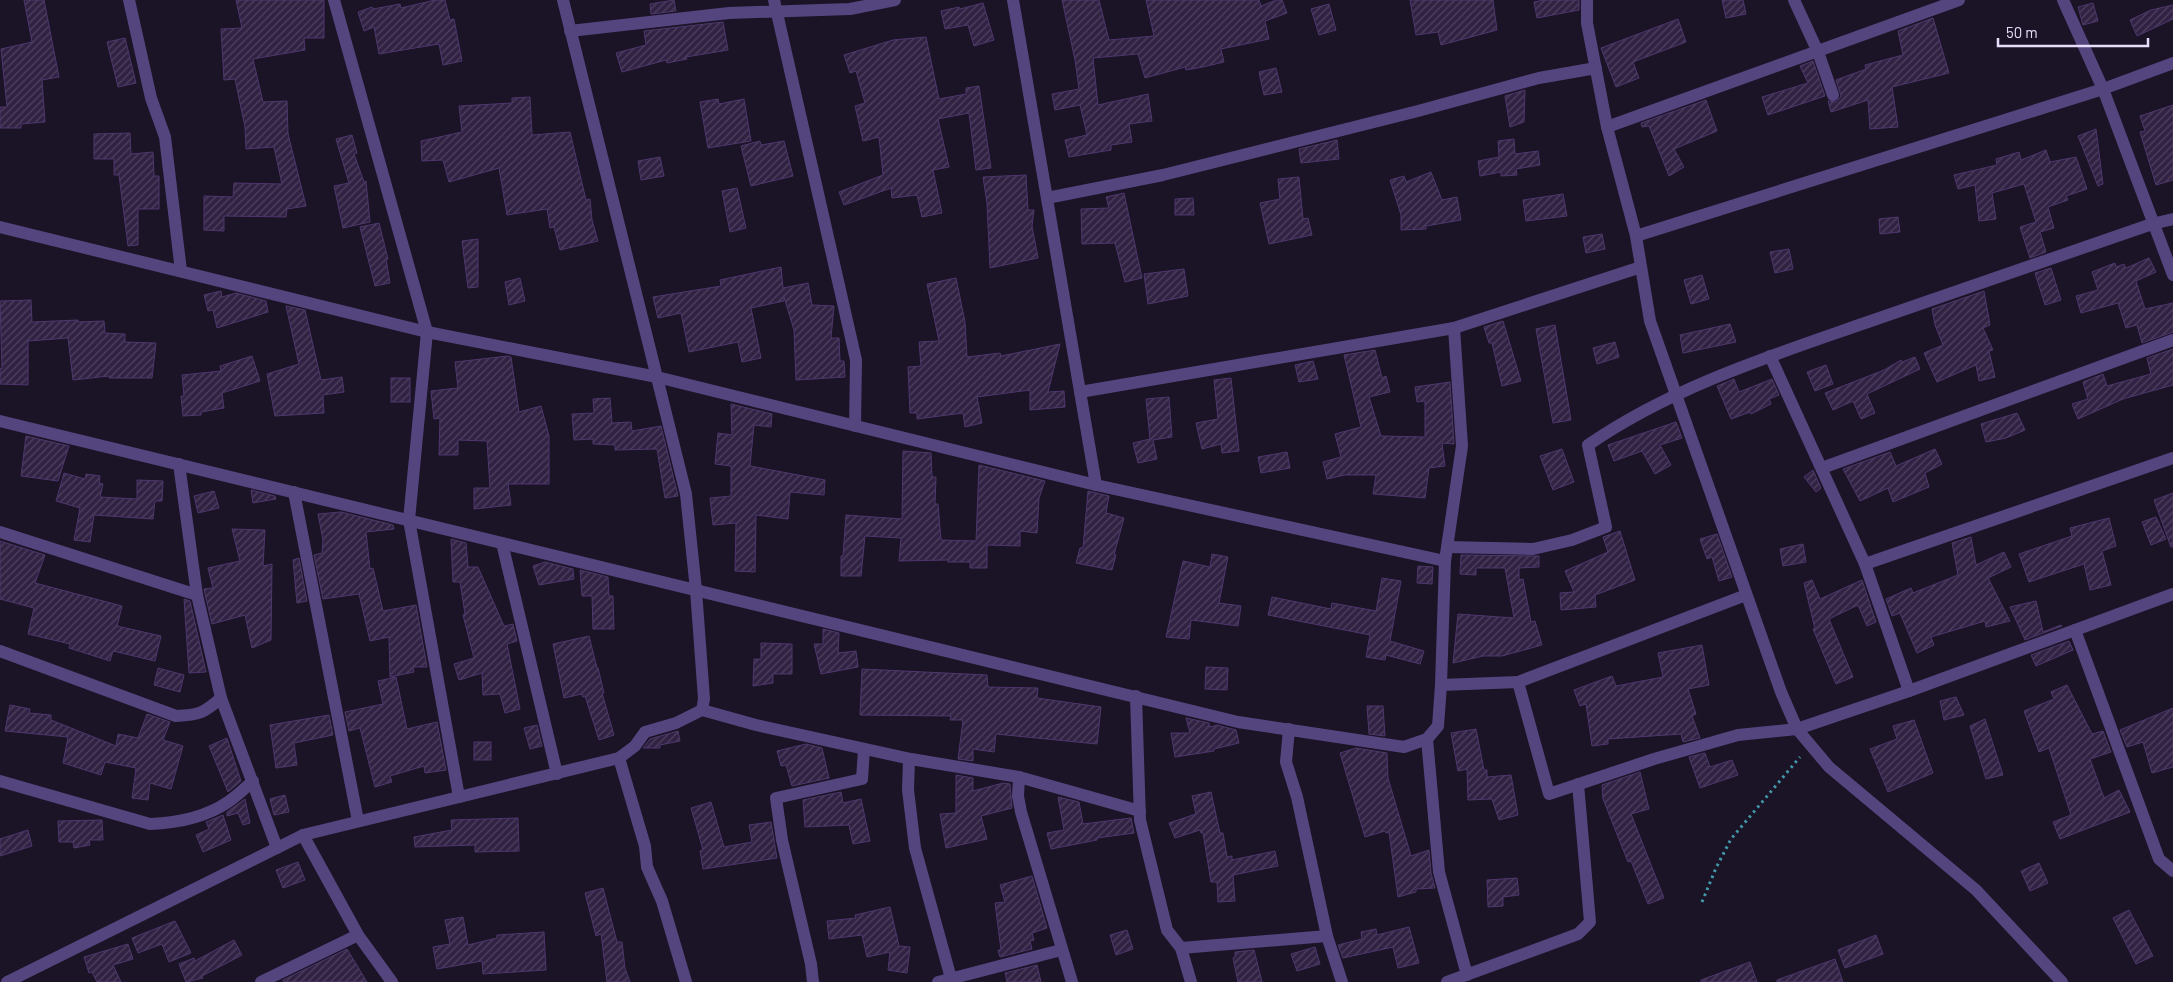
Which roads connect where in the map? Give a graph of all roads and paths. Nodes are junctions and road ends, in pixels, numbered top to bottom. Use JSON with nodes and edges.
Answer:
{"nodes":[{"id":1,"x":129,"y":0,"type":"edge"},
{"id":2,"x":334,"y":0,"type":"edge"},
{"id":3,"x":563,"y":0,"type":"edge"},
{"id":4,"x":896,"y":0,"type":"edge"},
{"id":5,"x":1013,"y":0,"type":"edge"},
{"id":6,"x":1587,"y":0,"type":"edge"},
{"id":7,"x":1794,"y":0,"type":"edge"},
{"id":8,"x":1959,"y":0,"type":"edge"},
{"id":9,"x":2062,"y":0,"type":"edge"},
{"id":10,"x":775,"y":6,"type":"edge"},
{"id":11,"x":570,"y":30,"type":"junction"},
{"id":12,"x":1818,"y":52,"type":"junction"},
{"id":13,"x":2173,"y":63,"type":"edge"},
{"id":14,"x":1596,"y":68,"type":"junction"},
{"id":15,"x":2103,"y":89,"type":"junction"},
{"id":16,"x":1833,"y":95,"type":"dead end"},
{"id":17,"x":1607,"y":127,"type":"junction"},
{"id":18,"x":1047,"y":198,"type":"junction"},
{"id":19,"x":2173,"y":219,"type":"edge"},
{"id":20,"x":2152,"y":224,"type":"junction"},
{"id":21,"x":0,"y":227,"type":"edge"},
{"id":22,"x":1636,"y":236,"type":"junction"},
{"id":23,"x":1641,"y":268,"type":"junction"},
{"id":24,"x":181,"y":271,"type":"junction"},
{"id":25,"x":2173,"y":275,"type":"edge"},
{"id":26,"x":1454,"y":328,"type":"junction"},
{"id":27,"x":427,"y":332,"type":"junction"},
{"id":28,"x":2173,"y":340,"type":"edge"},
{"id":29,"x":1770,"y":356,"type":"junction"},
{"id":30,"x":657,"y":377,"type":"junction"},
{"id":31,"x":1080,"y":392,"type":"junction"},
{"id":32,"x":1675,"y":395,"type":"junction"},
{"id":33,"x":0,"y":420,"type":"edge"},
{"id":34,"x":855,"y":426,"type":"junction"},
{"id":35,"x":2173,"y":458,"type":"edge"},
{"id":36,"x":179,"y":464,"type":"junction"},
{"id":37,"x":1822,"y":468,"type":"junction"},
{"id":38,"x":1096,"y":485,"type":"junction"},
{"id":39,"x":294,"y":492,"type":"junction"},
{"id":40,"x":409,"y":520,"type":"junction"},
{"id":41,"x":0,"y":532,"type":"edge"},
{"id":42,"x":502,"y":542,"type":"junction"},
{"id":43,"x":1447,"y":547,"type":"junction"},
{"id":44,"x":1445,"y":561,"type":"junction"},
{"id":45,"x":1865,"y":564,"type":"junction"},
{"id":46,"x":696,"y":590,"type":"junction"},
{"id":47,"x":2173,"y":594,"type":"edge"},
{"id":48,"x":197,"y":595,"type":"junction"},
{"id":49,"x":1746,"y":595,"type":"junction"},
{"id":50,"x":2075,"y":630,"type":"junction"},
{"id":51,"x":0,"y":651,"type":"edge"},
{"id":52,"x":1518,"y":682,"type":"junction"},
{"id":53,"x":1441,"y":686,"type":"junction"},
{"id":54,"x":1909,"y":691,"type":"junction"},
{"id":55,"x":1136,"y":696,"type":"junction"},
{"id":56,"x":221,"y":698,"type":"junction"},
{"id":57,"x":702,"y":710,"type":"junction"},
{"id":58,"x":1289,"y":729,"type":"junction"},
{"id":59,"x":1797,"y":729,"type":"junction"},
{"id":60,"x":1427,"y":739,"type":"junction"},
{"id":61,"x":1811,"y":745,"type":"junction"},
{"id":62,"x":864,"y":749,"type":"junction"},
{"id":63,"x":620,"y":758,"type":"junction"},
{"id":64,"x":909,"y":759,"type":"junction"},
{"id":65,"x":557,"y":774,"type":"junction"},
{"id":66,"x":1019,"y":777,"type":"junction"},
{"id":67,"x":0,"y":780,"type":"edge"},
{"id":68,"x":253,"y":781,"type":"junction"},
{"id":69,"x":1578,"y":784,"type":"junction"},
{"id":70,"x":459,"y":797,"type":"junction"},
{"id":71,"x":1140,"y":811,"type":"junction"},
{"id":72,"x":358,"y":822,"type":"junction"},
{"id":73,"x":303,"y":835,"type":"junction"},
{"id":74,"x":277,"y":848,"type":"junction"},
{"id":75,"x":2173,"y":871,"type":"edge"},
{"id":76,"x":1702,"y":902,"type":"dead end"},
{"id":77,"x":358,"y":934,"type":"junction"},
{"id":78,"x":1327,"y":936,"type":"junction"},
{"id":79,"x":1181,"y":948,"type":"junction"},
{"id":80,"x":1061,"y":950,"type":"junction"},
{"id":81,"x":1468,"y":975,"type":"junction"},
{"id":82,"x":952,"y":980,"type":"edge"},
{"id":83,"x":7,"y":982,"type":"edge"},
{"id":84,"x":261,"y":982,"type":"edge"},
{"id":85,"x":392,"y":982,"type":"edge"},
{"id":86,"x":686,"y":982,"type":"edge"},
{"id":87,"x":813,"y":982,"type":"edge"},
{"id":88,"x":938,"y":982,"type":"edge"},
{"id":89,"x":1072,"y":982,"type":"edge"},
{"id":90,"x":1192,"y":982,"type":"edge"},
{"id":91,"x":1342,"y":982,"type":"edge"},
{"id":92,"x":1447,"y":982,"type":"edge"},
{"id":93,"x":2062,"y":982,"type":"edge"}],
"edges":[{"from":1,"to":24,"type":"street"},
{"from":2,"to":27,"type":"street"},
{"from":3,"to":11,"type":"street"},
{"from":4,"to":10,"type":"street"},
{"from":5,"to":18,"type":"street"},
{"from":6,"to":14,"type":"street"},
{"from":7,"to":12,"type":"street"},
{"from":8,"to":12,"type":"street"},
{"from":9,"to":15,"type":"street"},
{"from":10,"to":11,"type":"street"},
{"from":10,"to":34,"type":"street"},
{"from":11,"to":30,"type":"street"},
{"from":12,"to":16,"type":"street"},
{"from":12,"to":17,"type":"street"},
{"from":13,"to":15,"type":"street"},
{"from":14,"to":17,"type":"street"},
{"from":14,"to":18,"type":"street"},
{"from":15,"to":20,"type":"street"},
{"from":15,"to":22,"type":"street"},
{"from":17,"to":22,"type":"street"},
{"from":18,"to":31,"type":"street"},
{"from":19,"to":20,"type":"street"},
{"from":20,"to":25,"type":"street"},
{"from":20,"to":29,"type":"street"},
{"from":21,"to":24,"type":"street"},
{"from":22,"to":23,"type":"street"},
{"from":23,"to":26,"type":"street"},
{"from":23,"to":32,"type":"street"},
{"from":24,"to":27,"type":"street"},
{"from":26,"to":31,"type":"street"},
{"from":26,"to":43,"type":"street"},
{"from":27,"to":30,"type":"street"},
{"from":27,"to":40,"type":"street"},
{"from":28,"to":37,"type":"street"},
{"from":29,"to":32,"type":"street"},
{"from":29,"to":37,"type":"street"},
{"from":30,"to":34,"type":"street"},
{"from":30,"to":46,"type":"street"},
{"from":31,"to":38,"type":"street"},
{"from":32,"to":43,"type":"street"},
{"from":32,"to":49,"type":"street"},
{"from":33,"to":36,"type":"street"},
{"from":34,"to":38,"type":"street"},
{"from":35,"to":45,"type":"street"},
{"from":36,"to":39,"type":"street"},
{"from":36,"to":48,"type":"street"},
{"from":37,"to":45,"type":"street"},
{"from":38,"to":44,"type":"street"},
{"from":39,"to":40,"type":"street"},
{"from":39,"to":72,"type":"street"},
{"from":40,"to":42,"type":"street"},
{"from":40,"to":70,"type":"street"},
{"from":41,"to":48,"type":"street"},
{"from":42,"to":46,"type":"street"},
{"from":42,"to":65,"type":"street"},
{"from":43,"to":44,"type":"street"},
{"from":44,"to":53,"type":"street"},
{"from":45,"to":54,"type":"street"},
{"from":46,"to":55,"type":"street"},
{"from":46,"to":57,"type":"street"},
{"from":47,"to":50,"type":"street"},
{"from":48,"to":56,"type":"street"},
{"from":49,"to":52,"type":"street"},
{"from":49,"to":59,"type":"street"},
{"from":50,"to":54,"type":"street"},
{"from":50,"to":75,"type":"street"},
{"from":51,"to":56,"type":"street"},
{"from":52,"to":53,"type":"street"},
{"from":52,"to":69,"type":"street"},
{"from":53,"to":60,"type":"street"},
{"from":54,"to":59,"type":"street"},
{"from":55,"to":58,"type":"street"},
{"from":55,"to":71,"type":"street"},
{"from":56,"to":68,"type":"street"},
{"from":57,"to":62,"type":"street"},
{"from":57,"to":63,"type":"street"},
{"from":58,"to":60,"type":"street"},
{"from":58,"to":78,"type":"street"},
{"from":59,"to":61,"type":"street"},
{"from":59,"to":69,"type":"street"},
{"from":60,"to":81,"type":"street"},
{"from":61,"to":76,"type":"path"},
{"from":61,"to":93,"type":"street"},
{"from":62,"to":64,"type":"street"},
{"from":62,"to":87,"type":"street"},
{"from":63,"to":65,"type":"street"},
{"from":63,"to":86,"type":"street"},
{"from":64,"to":66,"type":"street"},
{"from":64,"to":82,"type":"street"},
{"from":65,"to":70,"type":"street"},
{"from":66,"to":71,"type":"street"},
{"from":66,"to":80,"type":"street"},
{"from":67,"to":68,"type":"street"},
{"from":68,"to":74,"type":"street"},
{"from":69,"to":81,"type":"street"},
{"from":70,"to":72,"type":"street"},
{"from":71,"to":79,"type":"street"},
{"from":72,"to":73,"type":"street"},
{"from":73,"to":74,"type":"street"},
{"from":73,"to":77,"type":"street"},
{"from":74,"to":83,"type":"street"},
{"from":77,"to":84,"type":"street"},
{"from":77,"to":85,"type":"street"},
{"from":78,"to":79,"type":"street"},
{"from":78,"to":91,"type":"street"},
{"from":79,"to":90,"type":"street"},
{"from":80,"to":82,"type":"street"},
{"from":80,"to":89,"type":"street"},
{"from":81,"to":92,"type":"street"},
{"from":82,"to":88,"type":"street"}]}
